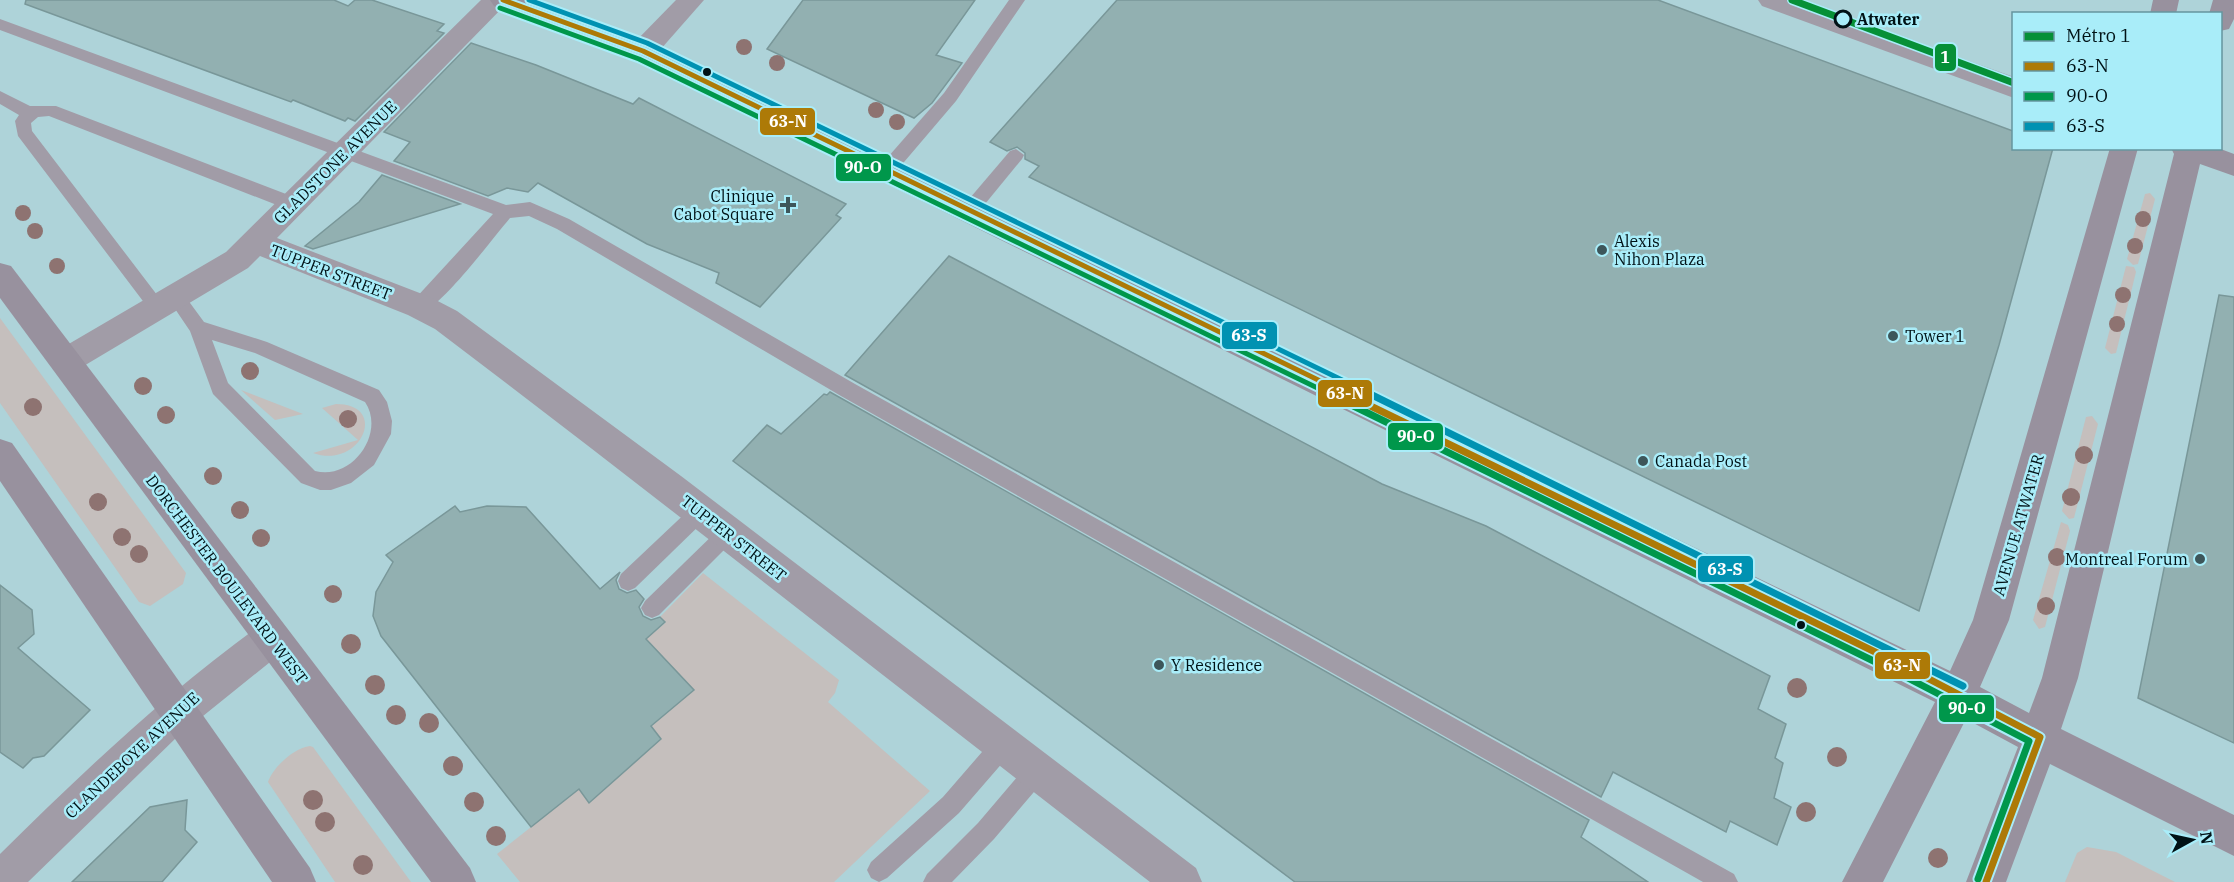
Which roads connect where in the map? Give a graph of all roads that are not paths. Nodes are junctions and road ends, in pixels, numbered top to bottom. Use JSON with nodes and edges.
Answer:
{"nodes":[{"id":1,"x":497,"y":0,"type":"edge"},
{"id":2,"x":503,"y":0,"type":"edge"},
{"id":3,"x":691,"y":0,"type":"edge"},
{"id":4,"x":1017,"y":0,"type":"edge"},
{"id":5,"x":1771,"y":0,"type":"edge"},
{"id":6,"x":2226,"y":0,"type":"edge"},
{"id":7,"x":2222,"y":15,"type":"edge"},
{"id":8,"x":0,"y":24,"type":"edge"},
{"id":9,"x":643,"y":51,"type":"junction"},
{"id":10,"x":2012,"y":88,"type":"edge"},
{"id":11,"x":0,"y":97,"type":"edge"},
{"id":12,"x":29,"y":113,"type":"junction"},
{"id":13,"x":2123,"y":150,"type":"edge"},
{"id":14,"x":2188,"y":150,"type":"edge"},
{"id":15,"x":2191,"y":150,"type":"edge"},
{"id":16,"x":344,"y":153,"type":"junction"},
{"id":17,"x":1016,"y":155,"type":"dead end"},
{"id":18,"x":2234,"y":165,"type":"edge"},
{"id":19,"x":886,"y":170,"type":"junction"},
{"id":20,"x":293,"y":204,"type":"junction"},
{"id":21,"x":970,"y":210,"type":"junction"},
{"id":22,"x":505,"y":212,"type":"junction"},
{"id":23,"x":257,"y":243,"type":"junction"},
{"id":24,"x":0,"y":275,"type":"edge"},
{"id":25,"x":167,"y":303,"type":"junction"},
{"id":26,"x":419,"y":306,"type":"junction"},
{"id":27,"x":198,"y":328,"type":"junction"},
{"id":28,"x":66,"y":361,"type":"junction"},
{"id":29,"x":0,"y":453,"type":"edge"},
{"id":30,"x":700,"y":512,"type":"junction"},
{"id":31,"x":728,"y":533,"type":"junction"},
{"id":32,"x":628,"y":581,"type":"dead end"},
{"id":33,"x":652,"y":608,"type":"dead end"},
{"id":34,"x":272,"y":638,"type":"junction"},
{"id":35,"x":1959,"y":694,"type":"junction"},
{"id":36,"x":177,"y":712,"type":"junction"},
{"id":37,"x":2040,"y":737,"type":"junction"},
{"id":38,"x":1003,"y":745,"type":"junction"},
{"id":39,"x":1037,"y":771,"type":"junction"},
{"id":40,"x":2234,"y":836,"type":"edge"},
{"id":41,"x":879,"y":870,"type":"dead end"},
{"id":42,"x":0,"y":882,"type":"edge"},
{"id":43,"x":296,"y":882,"type":"edge"},
{"id":44,"x":456,"y":882,"type":"edge"},
{"id":45,"x":935,"y":882,"type":"edge"},
{"id":46,"x":1182,"y":882,"type":"edge"},
{"id":47,"x":1726,"y":882,"type":"edge"},
{"id":48,"x":1862,"y":882,"type":"edge"},
{"id":49,"x":1986,"y":882,"type":"edge"}],
"edges":[{"from":1,"to":16,"type":"street","name":"GLADSTONE AVENUE"},
{"from":2,"to":9,"type":"main road"},
{"from":3,"to":9,"type":"street"},
{"from":4,"to":19,"type":"lane"},
{"from":5,"to":10,"type":"street"},
{"from":6,"to":7,"type":"main road"},
{"from":8,"to":16,"type":"lane"},
{"from":9,"to":19,"type":"main road"},
{"from":11,"to":12,"type":"lane"},
{"from":12,"to":20,"type":"lane"},
{"from":12,"to":25,"type":"lane"},
{"from":13,"to":35,"type":"main road","name":"AVENUE ATWATER"},
{"from":14,"to":37,"type":"main road"},
{"from":15,"to":18,"type":"main road"},
{"from":16,"to":20,"type":"street","name":"GLADSTONE AVENUE"},
{"from":16,"to":22,"type":"lane"},
{"from":17,"to":21,"type":"lane"},
{"from":19,"to":21,"type":"main road"},
{"from":20,"to":23,"type":"street","name":"GLADSTONE AVENUE"},
{"from":21,"to":35,"type":"main road"},
{"from":22,"to":26,"type":"lane"},
{"from":22,"to":47,"type":"lane"},
{"from":23,"to":25,"type":"street","name":"GLADSTONE AVENUE"},
{"from":23,"to":26,"type":"street","name":"TUPPER STREET"},
{"from":24,"to":28,"type":"main road","name":"DORCHESTER BOULEVARD WEST"},
{"from":25,"to":27,"type":"lane"},
{"from":25,"to":28,"type":"street","name":"GLADSTONE AVENUE"},
{"from":26,"to":30,"type":"street","name":"TUPPER STREET"},
{"from":27,"to":27,"type":"lane"},
{"from":28,"to":34,"type":"main road","name":"DORCHESTER BOULEVARD WEST"},
{"from":29,"to":36,"type":"main road"},
{"from":30,"to":31,"type":"street","name":"TUPPER STREET"},
{"from":30,"to":32,"type":"lane"},
{"from":31,"to":33,"type":"lane"},
{"from":31,"to":38,"type":"street","name":"TUPPER STREET"},
{"from":34,"to":36,"type":"street","name":"CLANDEBOYE AVENUE"},
{"from":34,"to":44,"type":"main road","name":"DORCHESTER BOULEVARD WEST"},
{"from":35,"to":37,"type":"main road"},
{"from":35,"to":48,"type":"main road","name":"AVENUE ATWATER"},
{"from":36,"to":42,"type":"street","name":"CLANDEBOYE AVENUE"},
{"from":36,"to":43,"type":"main road"},
{"from":37,"to":40,"type":"main road"},
{"from":37,"to":49,"type":"main road"},
{"from":38,"to":39,"type":"street","name":"TUPPER STREET"},
{"from":38,"to":41,"type":"lane"},
{"from":39,"to":45,"type":"lane"},
{"from":39,"to":46,"type":"street","name":"TUPPER STREET"}]}
